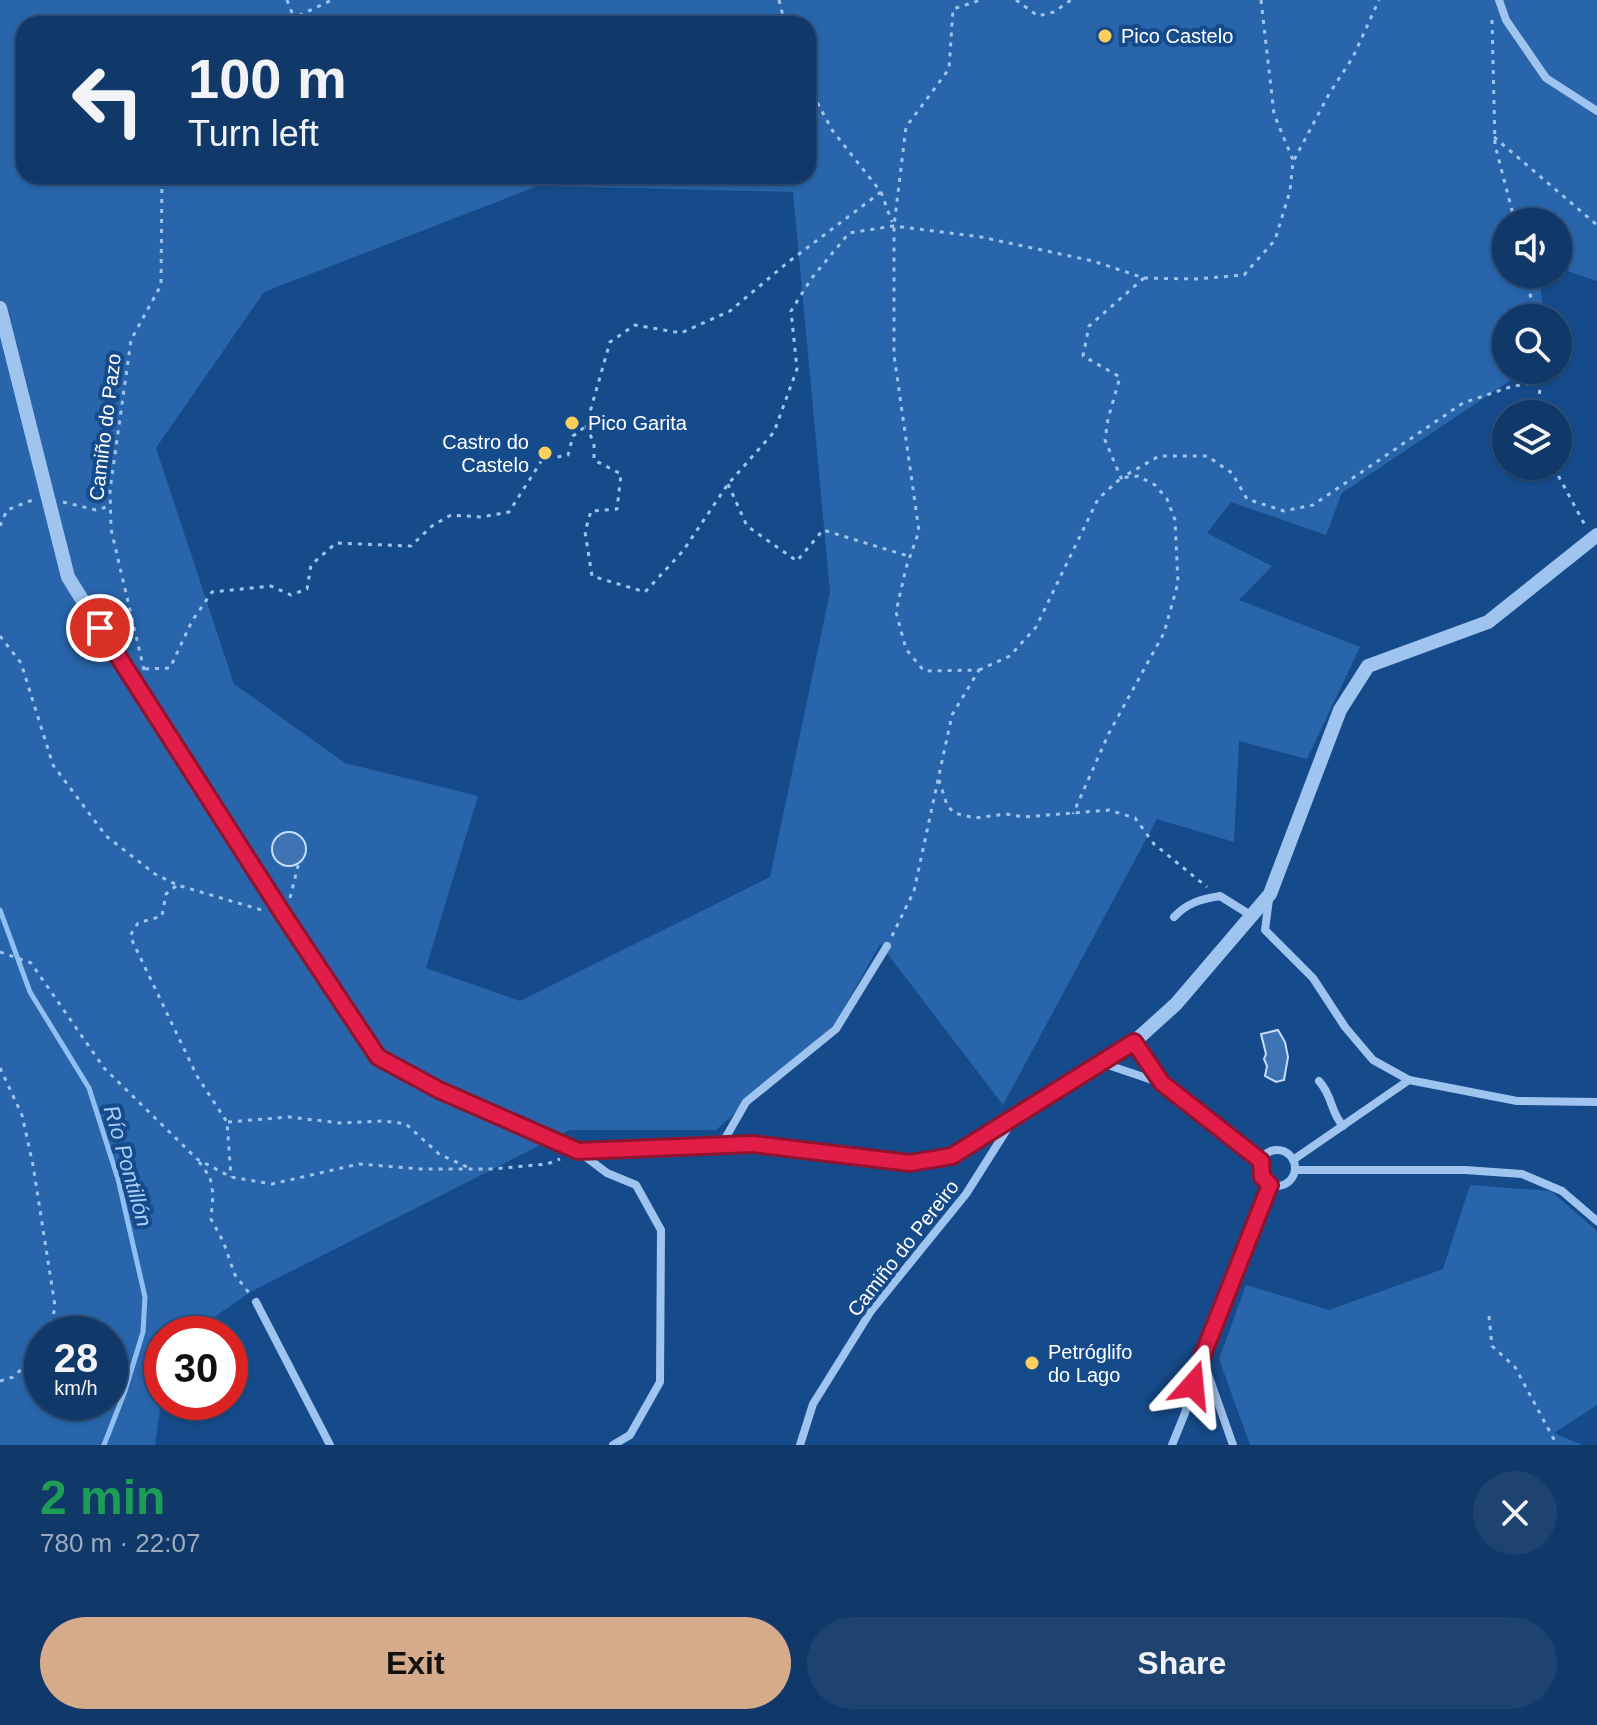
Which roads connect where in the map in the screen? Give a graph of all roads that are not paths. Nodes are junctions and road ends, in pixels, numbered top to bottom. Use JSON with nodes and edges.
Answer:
{"nodes":[{"id":1,"x":1499,"y":0,"type":"edge"},
{"id":2,"x":1597,"y":111,"type":"edge"},
{"id":3,"x":0,"y":308,"type":"edge"},
{"id":4,"x":1595,"y":539,"type":"edge"},
{"id":5,"x":1270,"y":894,"type":"junction"},
{"id":6,"x":1252,"y":916,"type":"junction"},
{"id":7,"x":1174,"y":917,"type":"dead end"},
{"id":8,"x":887,"y":946,"type":"road end"},
{"id":9,"x":1134,"y":1042,"type":"junction"},
{"id":10,"x":1101,"y":1063,"type":"junction"},
{"id":11,"x":1409,"y":1080,"type":"junction"},
{"id":12,"x":1319,"y":1081,"type":"dead end"},
{"id":13,"x":1162,"y":1083,"type":"junction"},
{"id":14,"x":1597,"y":1102,"type":"edge"},
{"id":15,"x":1015,"y":1117,"type":"junction"},
{"id":16,"x":1343,"y":1126,"type":"junction"},
{"id":17,"x":722,"y":1145,"type":"junction"},
{"id":18,"x":578,"y":1151,"type":"junction"},
{"id":19,"x":1261,"y":1161,"type":"junction"},
{"id":20,"x":1294,"y":1165,"type":"junction"},
{"id":21,"x":1270,"y":1185,"type":"junction"},
{"id":22,"x":1597,"y":1221,"type":"edge"},
{"id":23,"x":256,"y":1302,"type":"road end"},
{"id":24,"x":1202,"y":1357,"type":"junction"},
{"id":25,"x":330,"y":1445,"type":"edge"},
{"id":26,"x":613,"y":1445,"type":"edge"},
{"id":27,"x":800,"y":1445,"type":"edge"},
{"id":28,"x":1172,"y":1445,"type":"edge"},
{"id":29,"x":1233,"y":1445,"type":"edge"}],
"edges":[{"from":1,"to":2,"type":"street"},
{"from":3,"to":18,"type":"street"},
{"from":4,"to":5,"type":"street"},
{"from":5,"to":6,"type":"street"},
{"from":5,"to":11,"type":"street"},
{"from":6,"to":7,"type":"street"},
{"from":6,"to":9,"type":"street"},
{"from":8,"to":17,"type":"street"},
{"from":9,"to":10,"type":"street"},
{"from":9,"to":13,"type":"street"},
{"from":10,"to":13,"type":"street"},
{"from":10,"to":15,"type":"street"},
{"from":11,"to":14,"type":"street"},
{"from":11,"to":16,"type":"street"},
{"from":12,"to":16,"type":"street"},
{"from":13,"to":19,"type":"street"},
{"from":15,"to":17,"type":"street"},
{"from":15,"to":27,"type":"street","name":"Camiño do Pereiro"},
{"from":16,"to":20,"type":"street"},
{"from":17,"to":18,"type":"street"},
{"from":18,"to":26,"type":"street"},
{"from":19,"to":20,"type":"street"},
{"from":19,"to":21,"type":"street"},
{"from":20,"to":21,"type":"street"},
{"from":20,"to":22,"type":"street"},
{"from":21,"to":24,"type":"street"},
{"from":23,"to":25,"type":"street"},
{"from":24,"to":28,"type":"street"},
{"from":24,"to":29,"type":"street"}]}
